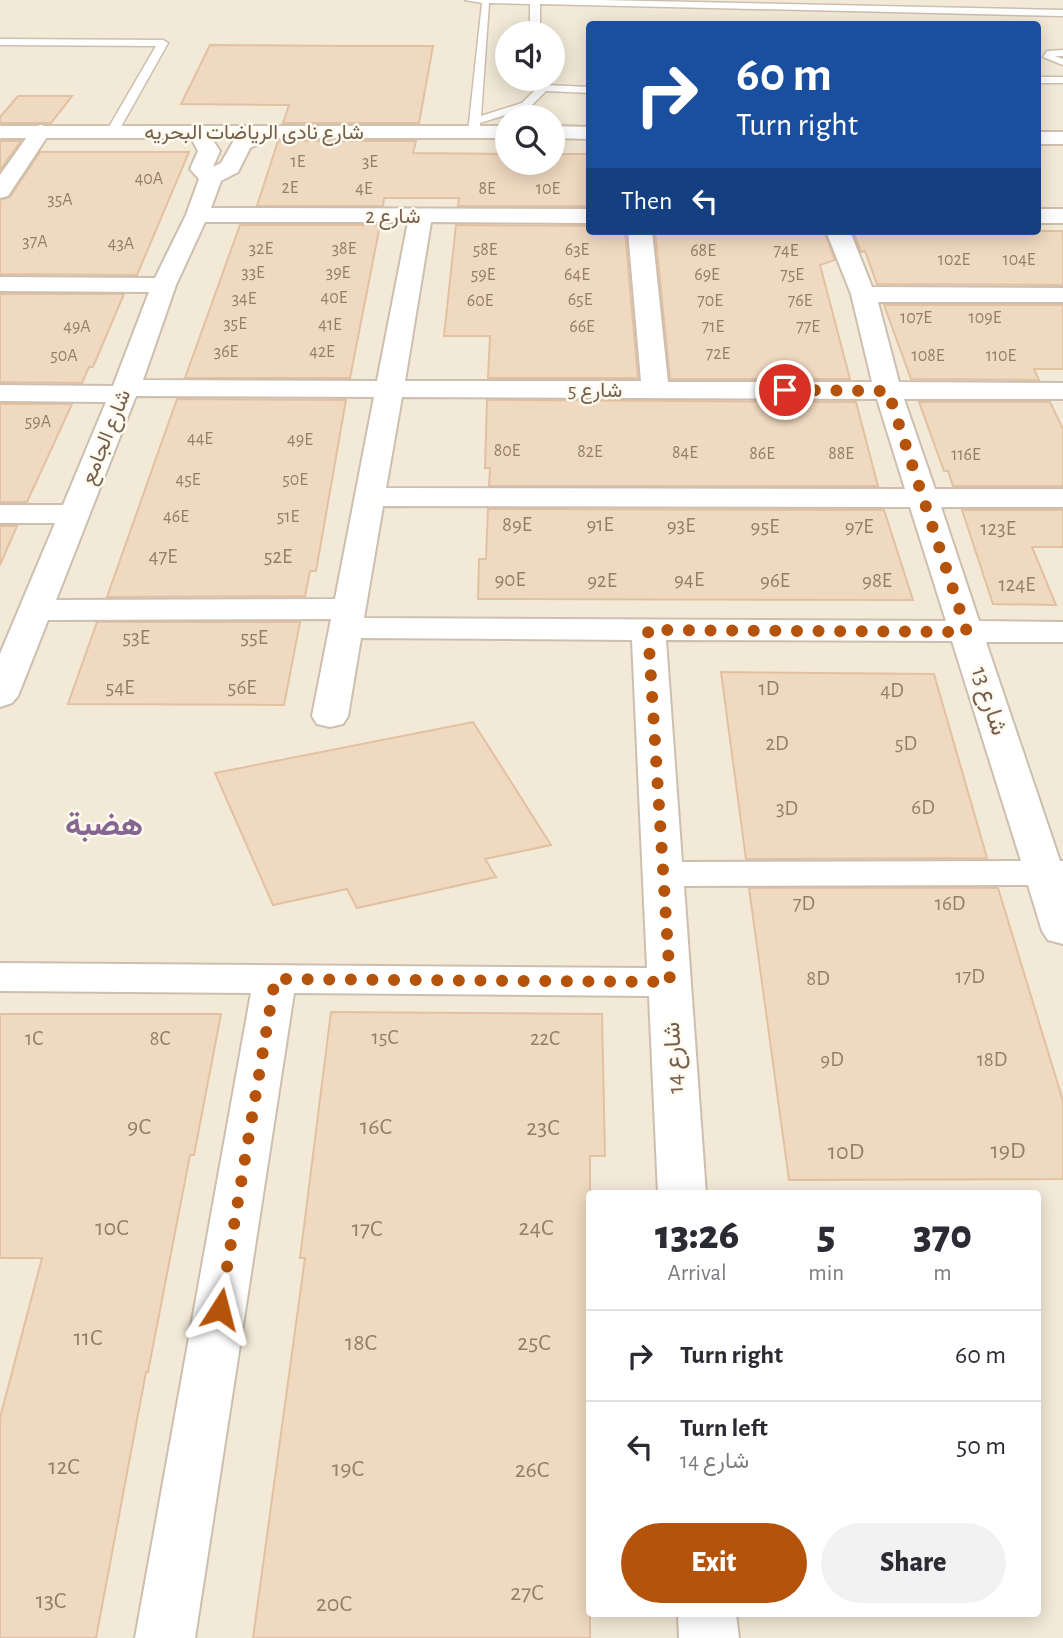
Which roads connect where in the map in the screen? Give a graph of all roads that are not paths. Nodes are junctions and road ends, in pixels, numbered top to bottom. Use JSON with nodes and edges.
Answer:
{"nodes":[{"id":1,"x":470,"y":0,"type":"edge"},
{"id":2,"x":535,"y":2,"type":"edge"},
{"id":3,"x":485,"y":5,"type":"dead end"},
{"id":4,"x":1063,"y":13,"type":"edge"},
{"id":5,"x":535,"y":21,"type":"edge"},
{"id":6,"x":0,"y":42,"type":"edge"},
{"id":7,"x":1063,"y":53,"type":"edge"},
{"id":8,"x":142,"y":58,"type":"dead end"},
{"id":9,"x":156,"y":58,"type":"junction"},
{"id":10,"x":1063,"y":62,"type":"edge"},
{"id":11,"x":565,"y":78,"type":"edge"},
{"id":12,"x":586,"y":78,"type":"edge"},
{"id":13,"x":1041,"y":80,"type":"edge"},
{"id":14,"x":1063,"y":80,"type":"edge"},
{"id":15,"x":565,"y":87,"type":"edge"},
{"id":16,"x":586,"y":89,"type":"edge"},
{"id":17,"x":1041,"y":90,"type":"edge"},
{"id":18,"x":1063,"y":90,"type":"edge"},
{"id":19,"x":534,"y":91,"type":"edge"},
{"id":20,"x":474,"y":127,"type":"junction"},
{"id":21,"x":495,"y":130,"type":"edge"},
{"id":22,"x":41,"y":131,"type":"junction"},
{"id":23,"x":1041,"y":131,"type":"edge"},
{"id":24,"x":1063,"y":131,"type":"edge"},
{"id":25,"x":0,"y":132,"type":"edge"},
{"id":26,"x":112,"y":132,"type":"junction"},
{"id":27,"x":198,"y":132,"type":"junction"},
{"id":28,"x":268,"y":132,"type":"junction"},
{"id":29,"x":565,"y":132,"type":"edge"},
{"id":30,"x":586,"y":132,"type":"edge"},
{"id":31,"x":1041,"y":138,"type":"edge"},
{"id":32,"x":1063,"y":138,"type":"edge"},
{"id":33,"x":211,"y":177,"type":"junction"},
{"id":34,"x":0,"y":191,"type":"edge"},
{"id":35,"x":197,"y":215,"type":"junction"},
{"id":36,"x":421,"y":216,"type":"junction"},
{"id":37,"x":586,"y":216,"type":"edge"},
{"id":38,"x":1041,"y":216,"type":"edge"},
{"id":39,"x":1063,"y":216,"type":"edge"},
{"id":40,"x":640,"y":235,"type":"edge"},
{"id":41,"x":840,"y":235,"type":"edge"},
{"id":42,"x":0,"y":284,"type":"edge"},
{"id":43,"x":164,"y":285,"type":"junction"},
{"id":44,"x":863,"y":295,"type":"junction"},
{"id":45,"x":1063,"y":295,"type":"edge"},
{"id":46,"x":390,"y":389,"type":"junction"},
{"id":47,"x":655,"y":390,"type":"junction"},
{"id":48,"x":125,"y":391,"type":"junction"},
{"id":49,"x":888,"y":391,"type":"junction"},
{"id":50,"x":1063,"y":391,"type":"edge"},
{"id":51,"x":0,"y":393,"type":"edge"},
{"id":52,"x":370,"y":497,"type":"junction"},
{"id":53,"x":923,"y":498,"type":"junction"},
{"id":54,"x":1063,"y":499,"type":"edge"},
{"id":55,"x":0,"y":514,"type":"edge"},
{"id":56,"x":75,"y":514,"type":"junction"},
{"id":57,"x":36,"y":610,"type":"junction"},
{"id":58,"x":347,"y":618,"type":"junction"},
{"id":59,"x":648,"y":630,"type":"junction"},
{"id":60,"x":967,"y":632,"type":"junction"},
{"id":61,"x":1063,"y":632,"type":"edge"},
{"id":62,"x":1,"y":693,"type":"edge"},
{"id":63,"x":330,"y":716,"type":"dead end"},
{"id":64,"x":1054,"y":873,"type":"edge"},
{"id":65,"x":664,"y":874,"type":"junction"},
{"id":66,"x":1063,"y":931,"type":"edge"},
{"id":67,"x":0,"y":977,"type":"edge"},
{"id":68,"x":275,"y":979,"type":"junction"},
{"id":69,"x":670,"y":982,"type":"junction"},
{"id":70,"x":682,"y":1190,"type":"edge"},
{"id":71,"x":707,"y":1617,"type":"edge"},
{"id":72,"x":165,"y":1638,"type":"edge"},
{"id":73,"x":709,"y":1638,"type":"edge"}],
"edges":[{"from":1,"to":2,"type":"lane"},
{"from":2,"to":4,"type":"lane"},
{"from":2,"to":5,"type":"lane"},
{"from":3,"to":20,"type":"lane"},
{"from":6,"to":9,"type":"lane"},
{"from":7,"to":10,"type":"lane"},
{"from":8,"to":9,"type":"lane"},
{"from":9,"to":26,"type":"lane"},
{"from":11,"to":12,"type":"lane"},
{"from":13,"to":14,"type":"lane"},
{"from":15,"to":16,"type":"lane"},
{"from":17,"to":18,"type":"lane"},
{"from":19,"to":20,"type":"lane"},
{"from":20,"to":21,"type":"street","name":"شارع نادى الرياضات البحريه"},
{"from":20,"to":28,"type":"street","name":"شارع نادى الرياضات البحريه"},
{"from":22,"to":25,"type":"street","name":"شارع نادى الرياضات البحريه"},
{"from":22,"to":26,"type":"street","name":"شارع نادى الرياضات البحريه"},
{"from":22,"to":34,"type":"street"},
{"from":23,"to":24,"type":"street"},
{"from":26,"to":27,"type":"street","name":"شارع نادى الرياضات البحريه"},
{"from":27,"to":28,"type":"street","name":"شارع نادى الرياضات البحريه"},
{"from":27,"to":33,"type":"street","name":"شارع الجامع"},
{"from":28,"to":33,"type":"street","name":"شارع الجامع"},
{"from":29,"to":30,"type":"street"},
{"from":31,"to":32,"type":"street"},
{"from":33,"to":35,"type":"street","name":"شارع الجامع"},
{"from":35,"to":36,"type":"street","name":"شارع 2"},
{"from":35,"to":43,"type":"street","name":"شارع الجامع"},
{"from":36,"to":37,"type":"street","name":"شارع 2"},
{"from":36,"to":46,"type":"street"},
{"from":38,"to":39,"type":"street"},
{"from":40,"to":47,"type":"street"},
{"from":41,"to":44,"type":"street","name":"شارع 13"},
{"from":42,"to":43,"type":"street"},
{"from":43,"to":48,"type":"street","name":"شارع الجامع"},
{"from":44,"to":45,"type":"street"},
{"from":44,"to":49,"type":"street","name":"شارع 13"},
{"from":46,"to":47,"type":"street","name":"شارع 5"},
{"from":46,"to":48,"type":"street","name":"شارع 5"},
{"from":46,"to":52,"type":"street"},
{"from":47,"to":49,"type":"street","name":"شارع 5"},
{"from":48,"to":51,"type":"street","name":"شارع 5"},
{"from":48,"to":56,"type":"street","name":"شارع الجامع"},
{"from":49,"to":50,"type":"street","name":"شارع 5"},
{"from":49,"to":53,"type":"street","name":"شارع 13"},
{"from":52,"to":53,"type":"street"},
{"from":52,"to":58,"type":"street"},
{"from":53,"to":54,"type":"street"},
{"from":53,"to":60,"type":"street","name":"شارع 13"},
{"from":55,"to":56,"type":"street"},
{"from":56,"to":57,"type":"street","name":"شارع الجامع"},
{"from":57,"to":58,"type":"street"},
{"from":57,"to":62,"type":"street","name":"شارع الجامع"},
{"from":58,"to":59,"type":"street"},
{"from":58,"to":63,"type":"street"},
{"from":59,"to":60,"type":"street"},
{"from":59,"to":65,"type":"street","name":"شارع 14"},
{"from":60,"to":61,"type":"street"},
{"from":60,"to":64,"type":"street","name":"شارع 13"},
{"from":64,"to":65,"type":"street"},
{"from":64,"to":66,"type":"street","name":"شارع 13"},
{"from":65,"to":69,"type":"street","name":"شارع 14"},
{"from":67,"to":68,"type":"street"},
{"from":68,"to":69,"type":"street"},
{"from":68,"to":72,"type":"street"},
{"from":69,"to":70,"type":"street","name":"شارع 14"},
{"from":71,"to":73,"type":"street"}]}
